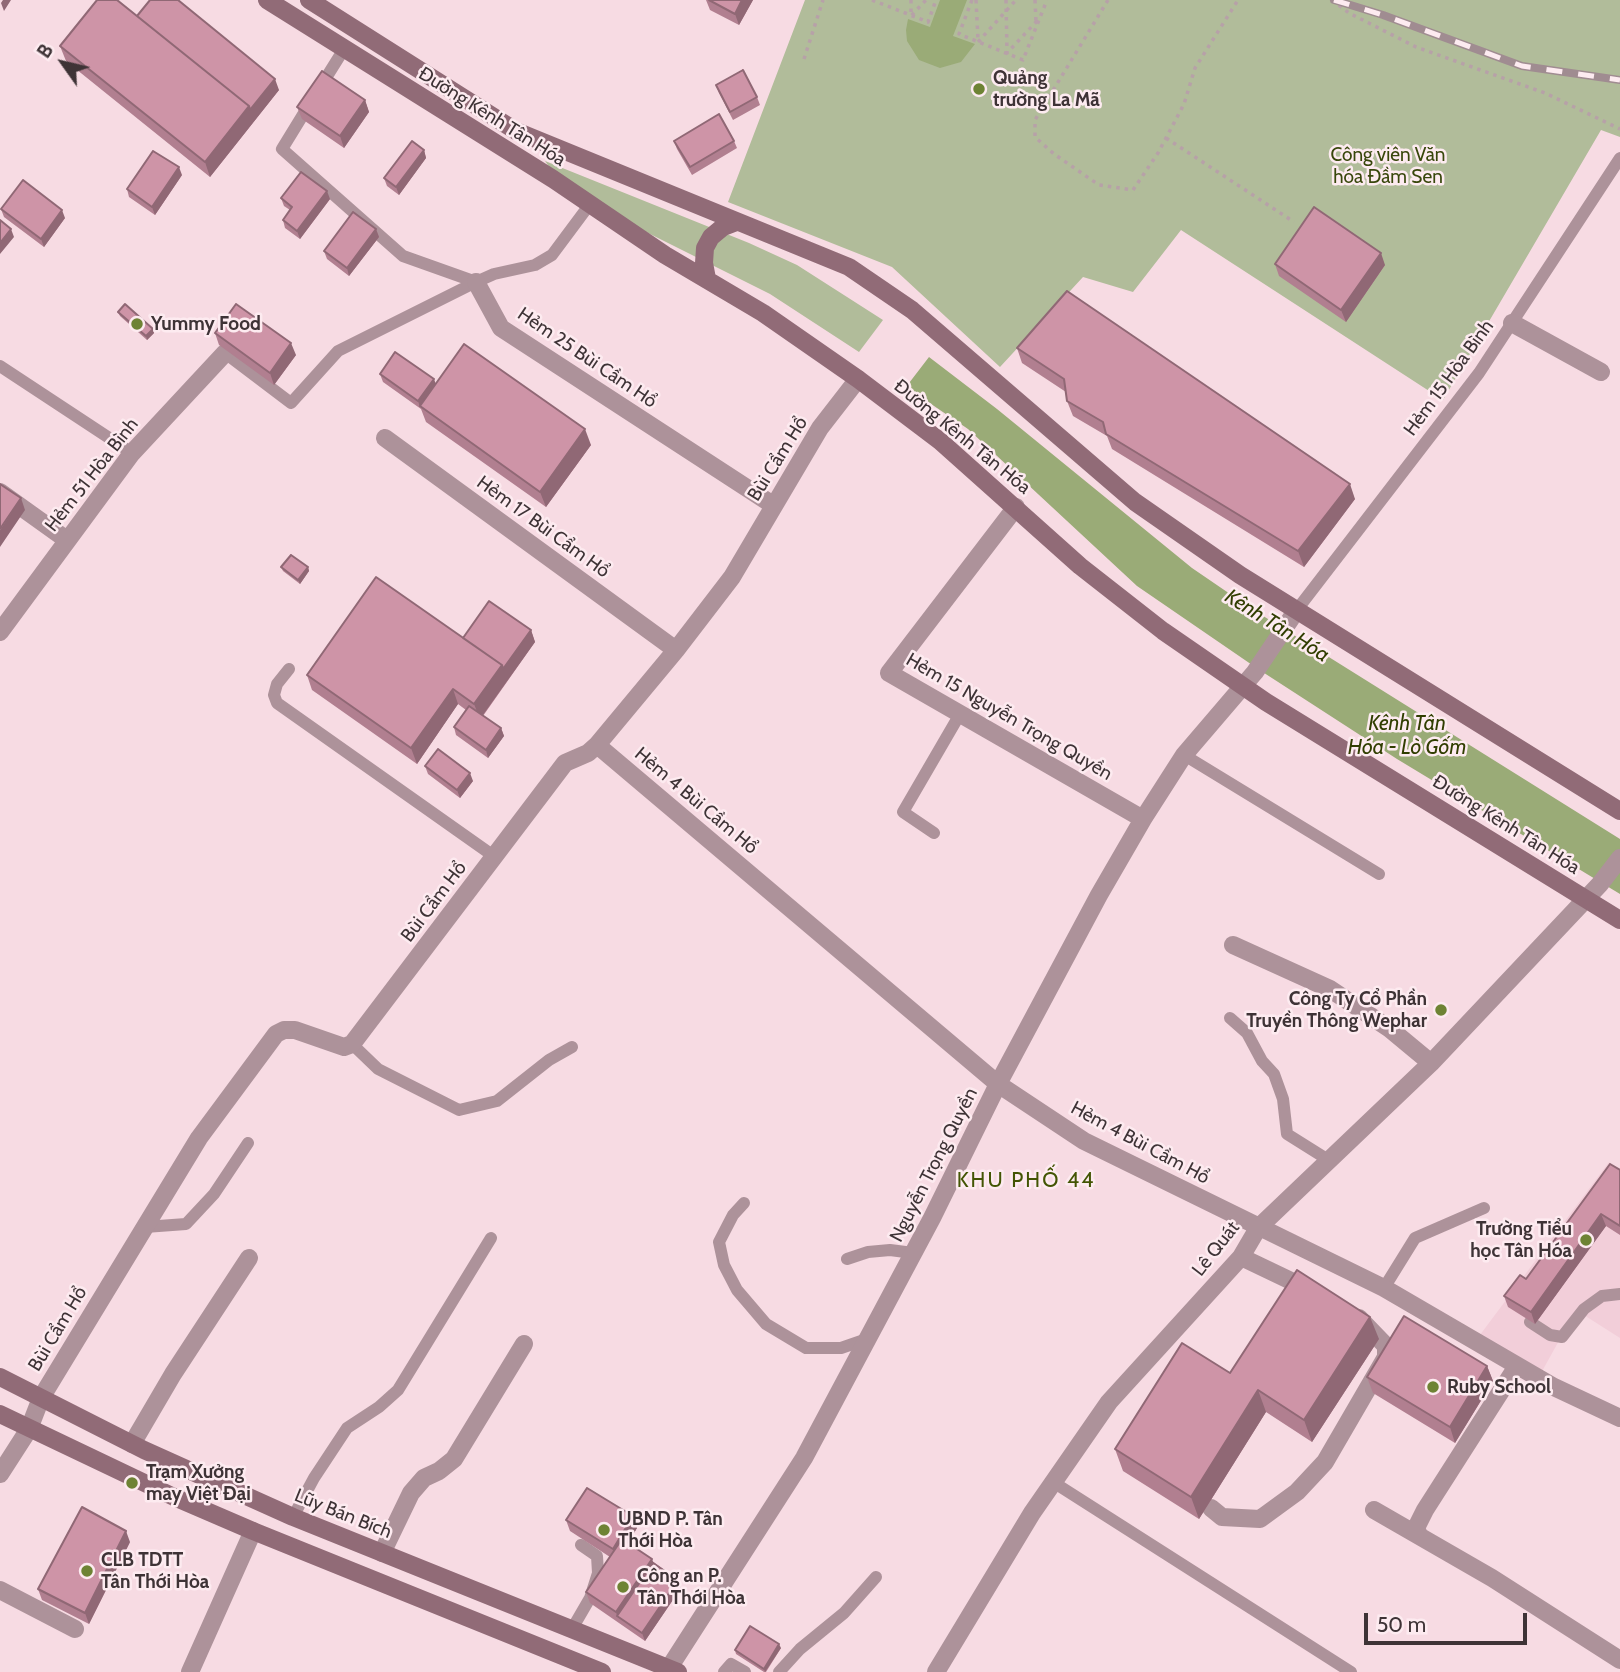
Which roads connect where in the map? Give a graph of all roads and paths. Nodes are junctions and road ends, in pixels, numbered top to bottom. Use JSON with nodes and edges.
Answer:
{"nodes":[{"id":1,"x":267,"y":0,"type":"edge"},
{"id":2,"x":309,"y":0,"type":"edge"},
{"id":3,"x":823,"y":0,"type":"edge"},
{"id":4,"x":872,"y":0,"type":"edge"},
{"id":5,"x":911,"y":0,"type":"edge"},
{"id":6,"x":926,"y":0,"type":"edge"},
{"id":7,"x":936,"y":0,"type":"edge"},
{"id":8,"x":974,"y":0,"type":"edge"},
{"id":9,"x":1006,"y":0,"type":"edge"},
{"id":10,"x":1016,"y":0,"type":"edge"},
{"id":11,"x":1035,"y":0,"type":"edge"},
{"id":12,"x":1047,"y":0,"type":"edge"},
{"id":13,"x":1108,"y":0,"type":"edge"},
{"id":14,"x":1238,"y":0,"type":"edge"},
{"id":15,"x":1332,"y":0,"type":"edge"},
{"id":16,"x":883,"y":1,"type":"edge"},
{"id":17,"x":1006,"y":11,"type":"junction"},
{"id":18,"x":911,"y":16,"type":"junction"},
{"id":19,"x":1037,"y":22,"type":"junction"},
{"id":20,"x":978,"y":42,"type":"junction"},
{"id":21,"x":344,"y":48,"type":"junction"},
{"id":22,"x":1007,"y":53,"type":"junction"},
{"id":23,"x":804,"y":59,"type":"dead end"},
{"id":24,"x":1620,"y":129,"type":"edge"},
{"id":25,"x":1166,"y":138,"type":"junction"},
{"id":26,"x":1620,"y":158,"type":"edge"},
{"id":27,"x":590,"y":204,"type":"junction"},
{"id":28,"x":736,"y":222,"type":"junction"},
{"id":29,"x":1294,"y":222,"type":"dead end"},
{"id":30,"x":707,"y":279,"type":"junction"},
{"id":31,"x":476,"y":282,"type":"junction"},
{"id":32,"x":1512,"y":324,"type":"junction"},
{"id":33,"x":225,"y":353,"type":"joint"},
{"id":34,"x":0,"y":366,"type":"edge"},
{"id":35,"x":1601,"y":372,"type":"dead end"},
{"id":36,"x":858,"y":379,"type":"junction"},
{"id":37,"x":385,"y":438,"type":"dead end"},
{"id":38,"x":132,"y":453,"type":"junction"},
{"id":39,"x":0,"y":492,"type":"edge"},
{"id":40,"x":773,"y":505,"type":"junction"},
{"id":41,"x":1016,"y":507,"type":"junction"},
{"id":42,"x":67,"y":540,"type":"junction"},
{"id":43,"x":1291,"y":618,"type":"junction"},
{"id":44,"x":0,"y":632,"type":"edge"},
{"id":45,"x":676,"y":650,"type":"junction"},
{"id":46,"x":289,"y":669,"type":"dead end"},
{"id":47,"x":1243,"y":687,"type":"junction"},
{"id":48,"x":960,"y":714,"type":"junction"},
{"id":49,"x":597,"y":745,"type":"junction"},
{"id":50,"x":1185,"y":755,"type":"junction"},
{"id":51,"x":1620,"y":811,"type":"edge"},
{"id":52,"x":1143,"y":819,"type":"junction"},
{"id":53,"x":934,"y":833,"type":"dead end"},
{"id":54,"x":495,"y":857,"type":"junction"},
{"id":55,"x":1620,"y":858,"type":"edge"},
{"id":56,"x":1379,"y":874,"type":"dead end"},
{"id":57,"x":1586,"y":899,"type":"junction"},
{"id":58,"x":1620,"y":920,"type":"edge"},
{"id":59,"x":1233,"y":945,"type":"dead end"},
{"id":60,"x":1230,"y":1018,"type":"dead end"},
{"id":61,"x":352,"y":1044,"type":"junction"},
{"id":62,"x":572,"y":1047,"type":"dead end"},
{"id":63,"x":1430,"y":1063,"type":"junction"},
{"id":64,"x":998,"y":1084,"type":"junction"},
{"id":65,"x":248,"y":1143,"type":"dead end"},
{"id":66,"x":1330,"y":1161,"type":"junction"},
{"id":67,"x":744,"y":1203,"type":"dead end"},
{"id":68,"x":1484,"y":1208,"type":"dead end"},
{"id":69,"x":145,"y":1227,"type":"junction"},
{"id":70,"x":1258,"y":1228,"type":"junction"},
{"id":71,"x":491,"y":1238,"type":"dead end"},
{"id":72,"x":913,"y":1253,"type":"junction"},
{"id":73,"x":1241,"y":1257,"type":"junction"},
{"id":74,"x":249,"y":1258,"type":"dead end"},
{"id":75,"x":847,"y":1259,"type":"dead end"},
{"id":76,"x":1384,"y":1288,"type":"junction"},
{"id":77,"x":1620,"y":1294,"type":"edge"},
{"id":78,"x":1325,"y":1299,"type":"edge"},
{"id":79,"x":1348,"y":1312,"type":"edge"},
{"id":80,"x":1530,"y":1322,"type":"edge"},
{"id":81,"x":867,"y":1339,"type":"junction"},
{"id":82,"x":524,"y":1344,"type":"dead end"},
{"id":83,"x":1517,"y":1366,"type":"junction"},
{"id":84,"x":0,"y":1377,"type":"edge"},
{"id":85,"x":41,"y":1398,"type":"junction"},
{"id":86,"x":0,"y":1414,"type":"edge"},
{"id":87,"x":1620,"y":1418,"type":"edge"},
{"id":88,"x":29,"y":1429,"type":"junction"},
{"id":89,"x":132,"y":1444,"type":"junction"},
{"id":90,"x":0,"y":1474,"type":"edge"},
{"id":91,"x":1053,"y":1482,"type":"junction"},
{"id":92,"x":1210,"y":1508,"type":"dead end"},
{"id":93,"x":1374,"y":1510,"type":"dead end"},
{"id":94,"x":293,"y":1517,"type":"junction"},
{"id":95,"x":253,"y":1531,"type":"junction"},
{"id":96,"x":1419,"y":1535,"type":"junction"},
{"id":97,"x":580,"y":1545,"type":"edge"},
{"id":98,"x":382,"y":1553,"type":"junction"},
{"id":99,"x":876,"y":1577,"type":"dead end"},
{"id":100,"x":0,"y":1590,"type":"edge"},
{"id":101,"x":75,"y":1629,"type":"dead end"},
{"id":102,"x":572,"y":1629,"type":"junction"},
{"id":103,"x":1620,"y":1660,"type":"edge"},
{"id":104,"x":673,"y":1670,"type":"edge"},
{"id":105,"x":190,"y":1672,"type":"edge"},
{"id":106,"x":602,"y":1672,"type":"edge"},
{"id":107,"x":724,"y":1672,"type":"edge"},
{"id":108,"x":746,"y":1672,"type":"edge"},
{"id":109,"x":779,"y":1672,"type":"edge"},
{"id":110,"x":936,"y":1672,"type":"edge"},
{"id":111,"x":1352,"y":1672,"type":"edge"}],
"edges":[{"from":1,"to":21,"type":"street","name":"Đường Kênh Tân Hóa"},
{"from":2,"to":28,"type":"street","name":"Đường Kênh Tân Hóa"},
{"from":3,"to":23,"type":"path"},
{"from":4,"to":16,"type":"path"},
{"from":5,"to":18,"type":"path"},
{"from":6,"to":18,"type":"path"},
{"from":7,"to":18,"type":"path"},
{"from":8,"to":20,"type":"path"},
{"from":8,"to":20,"type":"path"},
{"from":9,"to":17,"type":"path"},
{"from":10,"to":17,"type":"path"},
{"from":11,"to":19,"type":"path"},
{"from":12,"to":19,"type":"path"},
{"from":13,"to":25,"type":"path"},
{"from":14,"to":25,"type":"path"},
{"from":15,"to":24,"type":"path"},
{"from":16,"to":18,"type":"path"},
{"from":17,"to":20,"type":"path"},
{"from":17,"to":22,"type":"path"},
{"from":19,"to":22,"type":"path"},
{"from":19,"to":22,"type":"path"},
{"from":20,"to":22,"type":"path"},
{"from":21,"to":27,"type":"street","name":"Đường Kênh Tân Hóa"},
{"from":21,"to":31,"type":"lane"},
{"from":25,"to":29,"type":"path"},
{"from":26,"to":32,"type":"lane","name":"Hẻm 15 Hòa Bình"},
{"from":27,"to":30,"type":"street","name":"Đường Kênh Tân Hóa"},
{"from":27,"to":31,"type":"lane"},
{"from":28,"to":30,"type":"street"},
{"from":28,"to":43,"type":"street","name":"Đường Kênh Tân Hóa"},
{"from":30,"to":36,"type":"street","name":"Đường Kênh Tân Hóa"},
{"from":31,"to":33,"type":"lane"},
{"from":31,"to":40,"type":"street","name":"Hẻm 25 Bùi Cầm Hổ"},
{"from":32,"to":35,"type":"street"},
{"from":32,"to":43,"type":"lane","name":"Hẻm 15 Hòa Bình"},
{"from":33,"to":38,"type":"street","name":"Hẻm 51 Hòa Bình"},
{"from":34,"to":38,"type":"lane"},
{"from":36,"to":40,"type":"street","name":"Bùi Cẩm Hổ"},
{"from":36,"to":41,"type":"street","name":"Đường Kênh Tân Hóa"},
{"from":37,"to":45,"type":"street","name":"Hẻm 17 Bùi Cẩm Hổ"},
{"from":38,"to":42,"type":"street","name":"Hẻm 51 Hòa Bình"},
{"from":39,"to":42,"type":"street"},
{"from":40,"to":45,"type":"street","name":"Bùi Cẩm Hổ"},
{"from":41,"to":47,"type":"street","name":"Đường Kênh Tân Hóa"},
{"from":41,"to":48,"type":"street","name":"Hẻm 15 Nguyễn Trọng Quyền"},
{"from":42,"to":44,"type":"street","name":"Hẻm 51 Hòa Bình"},
{"from":43,"to":47,"type":"street","name":"Nguyễn Trọng Quyền"},
{"from":43,"to":51,"type":"street","name":"Đường Kênh Tân Hóa"},
{"from":45,"to":49,"type":"street","name":"Bùi Cẩm Hổ"},
{"from":46,"to":54,"type":"lane"},
{"from":47,"to":50,"type":"street","name":"Nguyễn Trọng Quyền"},
{"from":47,"to":57,"type":"street","name":"Đường Kênh Tân Hóa"},
{"from":48,"to":52,"type":"street","name":"Hẻm 15 Nguyễn Trọng Quyền"},
{"from":48,"to":53,"type":"lane"},
{"from":49,"to":54,"type":"street","name":"Bùi Cẩm Hổ"},
{"from":49,"to":64,"type":"street","name":"Hẻm 4 Bùi Cầm Hổ"},
{"from":50,"to":52,"type":"street","name":"Nguyễn Trọng Quyền"},
{"from":50,"to":56,"type":"lane"},
{"from":52,"to":64,"type":"street","name":"Nguyễn Trọng Quyền"},
{"from":54,"to":61,"type":"street","name":"Bùi Cẩm Hổ"},
{"from":55,"to":57,"type":"street","name":"Lê Quát"},
{"from":57,"to":58,"type":"street","name":"Đường Kênh Tân Hóa"},
{"from":57,"to":63,"type":"street","name":"Lê Quát"},
{"from":59,"to":63,"type":"street"},
{"from":60,"to":66,"type":"lane"},
{"from":61,"to":62,"type":"lane"},
{"from":61,"to":69,"type":"street","name":"Bùi Cẩm Hổ"},
{"from":63,"to":66,"type":"street","name":"Lê Quát"},
{"from":64,"to":70,"type":"street","name":"Hẻm 4 Bùi Cầm Hổ"},
{"from":64,"to":72,"type":"street","name":"Nguyễn Trọng Quyền"},
{"from":65,"to":69,"type":"lane"},
{"from":66,"to":70,"type":"street","name":"Lê Quát"},
{"from":67,"to":81,"type":"lane"},
{"from":68,"to":76,"type":"lane"},
{"from":69,"to":85,"type":"street","name":"Bùi Cẩm Hổ"},
{"from":70,"to":73,"type":"street","name":"Lê Quát"},
{"from":70,"to":76,"type":"street","name":"Hẻm 4 Bùi Cầm Hổ"},
{"from":71,"to":94,"type":"lane"},
{"from":72,"to":75,"type":"lane"},
{"from":72,"to":81,"type":"street","name":"Nguyễn Trọng Quyền"},
{"from":73,"to":78,"type":"street"},
{"from":73,"to":91,"type":"street","name":"Lê Quát"},
{"from":74,"to":89,"type":"street"},
{"from":76,"to":83,"type":"street","name":"Hẻm 4 Bùi Cầm Hổ"},
{"from":77,"to":80,"type":"lane"},
{"from":79,"to":92,"type":"street"},
{"from":81,"to":104,"type":"street","name":"Nguyễn Trọng Quyền"},
{"from":82,"to":98,"type":"street"},
{"from":83,"to":87,"type":"street","name":"Hẻm 4 Bùi Cầm Hổ"},
{"from":83,"to":96,"type":"street"},
{"from":84,"to":85,"type":"street","name":"Lũy Bán Bích"},
{"from":85,"to":88,"type":"street","name":"Bùi Cẩm Hổ"},
{"from":85,"to":89,"type":"street","name":"Lũy Bán Bích"},
{"from":86,"to":88,"type":"street"},
{"from":88,"to":90,"type":"street","name":"Bùi Cẩm Hổ"},
{"from":88,"to":95,"type":"street"},
{"from":89,"to":94,"type":"street","name":"Lũy Bán Bích"},
{"from":91,"to":110,"type":"street","name":"Lê Quát"},
{"from":91,"to":111,"type":"lane"},
{"from":93,"to":96,"type":"street"},
{"from":94,"to":98,"type":"street","name":"Lũy Bán Bích"},
{"from":95,"to":105,"type":"street"},
{"from":95,"to":106,"type":"street"},
{"from":96,"to":103,"type":"street"},
{"from":97,"to":102,"type":"lane"},
{"from":98,"to":102,"type":"street","name":"Lũy Bán Bích"},
{"from":99,"to":109,"type":"lane"},
{"from":100,"to":101,"type":"street"},
{"from":102,"to":104,"type":"street","name":"Lũy Bán Bích"},
{"from":107,"to":108,"type":"lane"}]}
